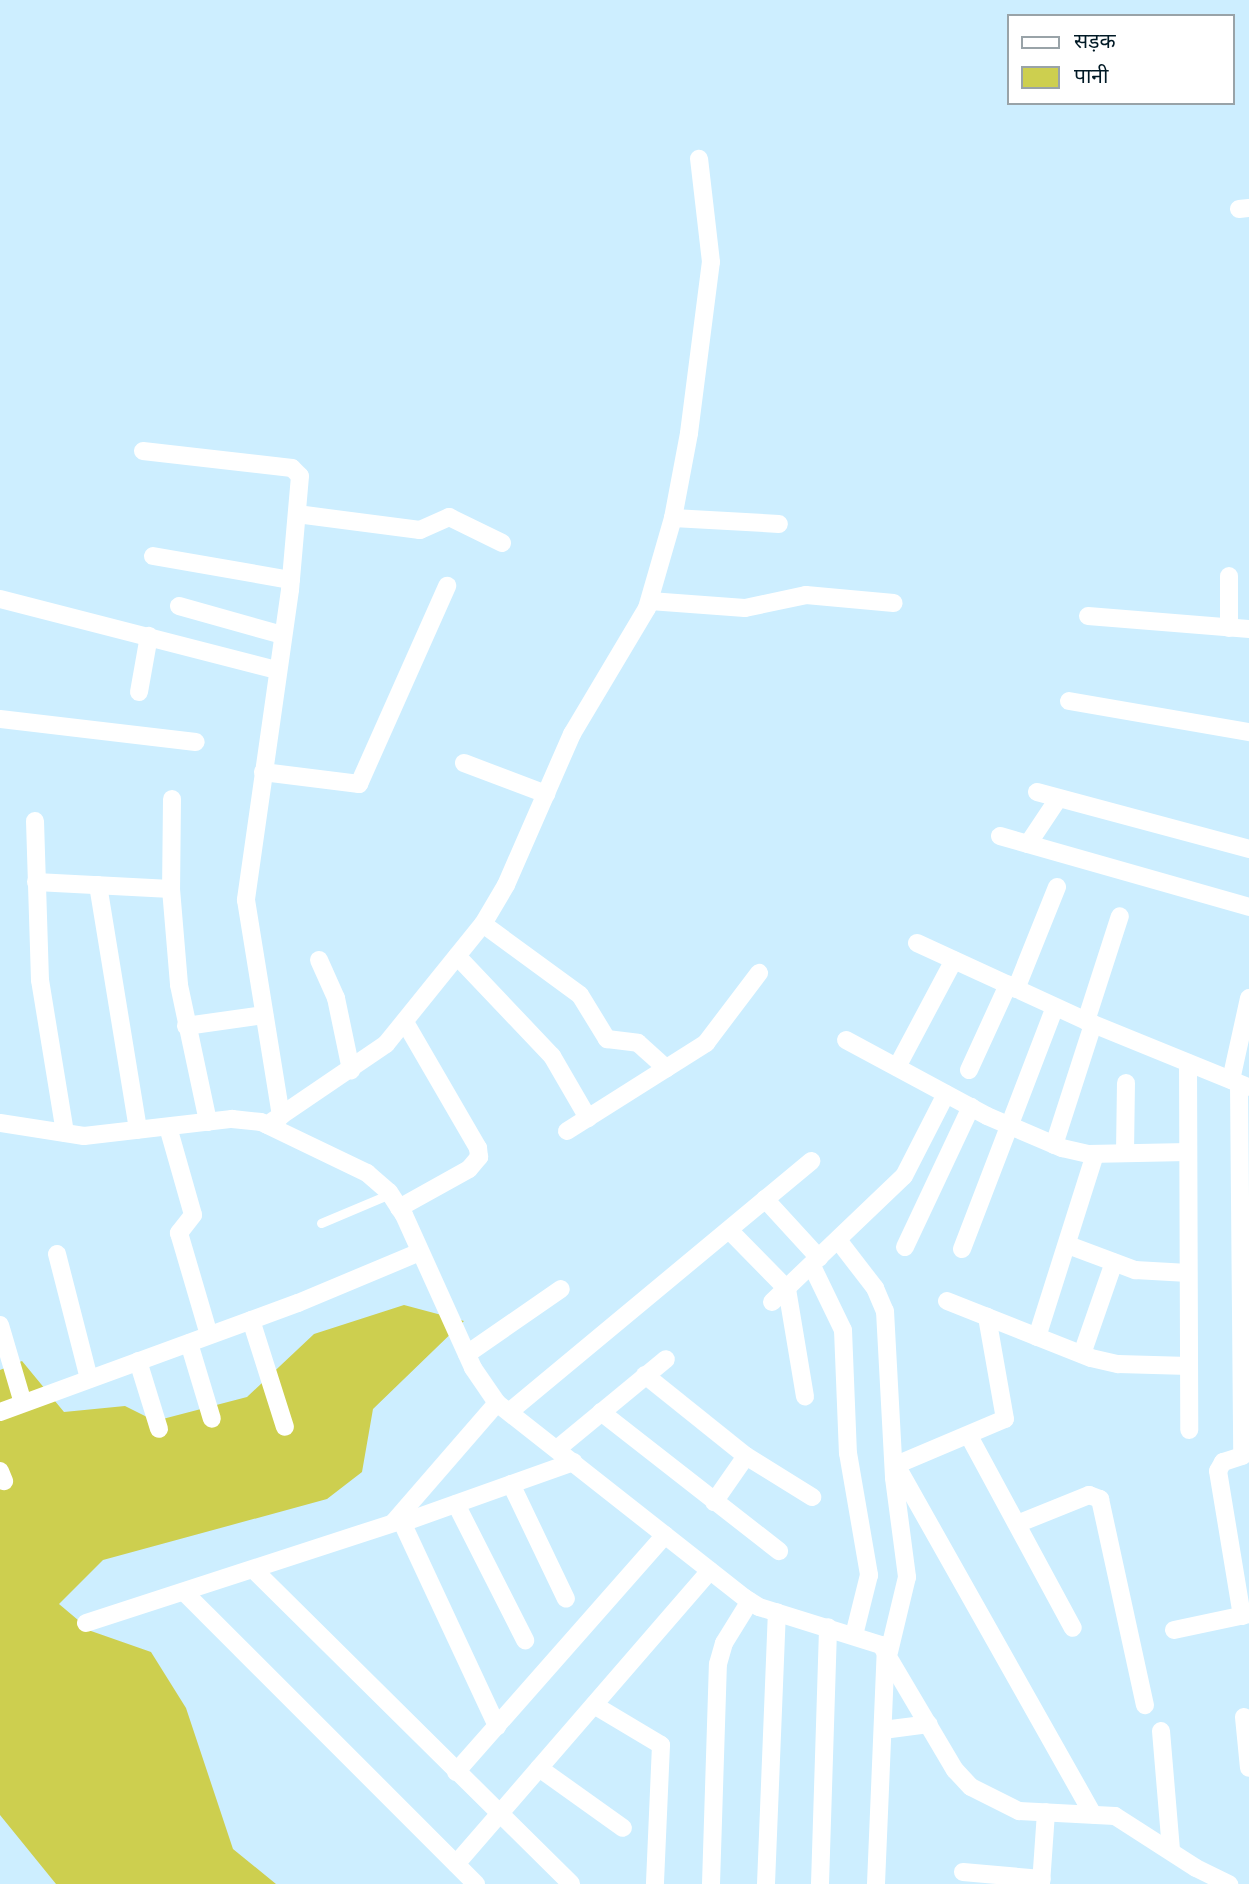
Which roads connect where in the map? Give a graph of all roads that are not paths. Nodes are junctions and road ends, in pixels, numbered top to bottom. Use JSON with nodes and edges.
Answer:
{"nodes":[{"id":1,"x":699,"y":159,"type":"dead end"},
{"id":2,"x":142,"y":451,"type":"dead end"},
{"id":3,"x":297,"y":514,"type":"junction"},
{"id":4,"x":673,"y":518,"type":"junction"},
{"id":5,"x":779,"y":524,"type":"dead end"},
{"id":6,"x":502,"y":543,"type":"dead end"},
{"id":7,"x":153,"y":556,"type":"dead end"},
{"id":8,"x":1229,"y":576,"type":"dead end"},
{"id":9,"x":291,"y":580,"type":"junction"},
{"id":10,"x":447,"y":586,"type":"dead end"},
{"id":11,"x":0,"y":598,"type":"edge"},
{"id":12,"x":650,"y":601,"type":"junction"},
{"id":13,"x":894,"y":603,"type":"dead end"},
{"id":14,"x":179,"y":606,"type":"dead end"},
{"id":15,"x":1088,"y":616,"type":"dead end"},
{"id":16,"x":1228,"y":628,"type":"junction"},
{"id":17,"x":1249,"y":629,"type":"edge"},
{"id":18,"x":282,"y":635,"type":"junction"},
{"id":19,"x":149,"y":636,"type":"junction"},
{"id":20,"x":277,"y":670,"type":"junction"},
{"id":21,"x":139,"y":692,"type":"dead end"},
{"id":22,"x":1069,"y":701,"type":"dead end"},
{"id":23,"x":0,"y":719,"type":"edge"},
{"id":24,"x":1249,"y":732,"type":"edge"},
{"id":25,"x":196,"y":742,"type":"dead end"},
{"id":26,"x":464,"y":763,"type":"dead end"},
{"id":27,"x":263,"y":772,"type":"junction"},
{"id":28,"x":1037,"y":792,"type":"dead end"},
{"id":29,"x":546,"y":794,"type":"junction"},
{"id":30,"x":172,"y":799,"type":"dead end"},
{"id":31,"x":1058,"y":799,"type":"junction"},
{"id":32,"x":35,"y":821,"type":"dead end"},
{"id":33,"x":1000,"y":836,"type":"dead end"},
{"id":34,"x":1028,"y":844,"type":"junction"},
{"id":35,"x":1249,"y":849,"type":"edge"},
{"id":36,"x":36,"y":882,"type":"junction"},
{"id":37,"x":98,"y":885,"type":"junction"},
{"id":38,"x":1057,"y":887,"type":"dead end"},
{"id":39,"x":171,"y":889,"type":"junction"},
{"id":40,"x":1249,"y":907,"type":"edge"},
{"id":41,"x":1120,"y":916,"type":"dead end"},
{"id":42,"x":483,"y":924,"type":"junction"},
{"id":43,"x":917,"y":943,"type":"dead end"},
{"id":44,"x":457,"y":956,"type":"junction"},
{"id":45,"x":319,"y":960,"type":"dead end"},
{"id":46,"x":954,"y":960,"type":"junction"},
{"id":47,"x":759,"y":973,"type":"dead end"},
{"id":48,"x":1012,"y":987,"type":"junction"},
{"id":49,"x":1249,"y":998,"type":"edge"},
{"id":50,"x":1055,"y":1007,"type":"junction"},
{"id":51,"x":264,"y":1015,"type":"junction"},
{"id":52,"x":405,"y":1022,"type":"junction"},
{"id":53,"x":1090,"y":1023,"type":"junction"},
{"id":54,"x":186,"y":1026,"type":"junction"},
{"id":55,"x":846,"y":1040,"type":"dead end"},
{"id":56,"x":1188,"y":1063,"type":"junction"},
{"id":57,"x":897,"y":1067,"type":"junction"},
{"id":58,"x":666,"y":1068,"type":"junction"},
{"id":59,"x":351,"y":1070,"type":"junction"},
{"id":60,"x":969,"y":1070,"type":"dead end"},
{"id":61,"x":1126,"y":1083,"type":"dead end"},
{"id":62,"x":1240,"y":1084,"type":"edge"},
{"id":63,"x":946,"y":1094,"type":"junction"},
{"id":64,"x":971,"y":1107,"type":"junction"},
{"id":65,"x":588,"y":1118,"type":"junction"},
{"id":66,"x":274,"y":1120,"type":"junction"},
{"id":67,"x":208,"y":1122,"type":"junction"},
{"id":68,"x":0,"y":1123,"type":"edge"},
{"id":69,"x":1009,"y":1126,"type":"junction"},
{"id":70,"x":168,"y":1127,"type":"junction"},
{"id":71,"x":138,"y":1130,"type":"junction"},
{"id":72,"x":567,"y":1131,"type":"dead end"},
{"id":73,"x":65,"y":1133,"type":"junction"},
{"id":74,"x":1054,"y":1145,"type":"junction"},
{"id":75,"x":1188,"y":1152,"type":"junction"},
{"id":76,"x":1125,"y":1153,"type":"junction"},
{"id":77,"x":1096,"y":1154,"type":"junction"},
{"id":78,"x":811,"y":1161,"type":"dead end"},
{"id":79,"x":765,"y":1199,"type":"junction"},
{"id":80,"x":394,"y":1201,"type":"junction"},
{"id":81,"x":321,"y":1223,"type":"dead end"},
{"id":82,"x":729,"y":1230,"type":"junction"},
{"id":83,"x":838,"y":1240,"type":"junction"},
{"id":84,"x":1068,"y":1245,"type":"junction"},
{"id":85,"x":905,"y":1247,"type":"dead end"},
{"id":86,"x":962,"y":1249,"type":"dead end"},
{"id":87,"x":420,"y":1252,"type":"junction"},
{"id":88,"x":57,"y":1254,"type":"dead end"},
{"id":89,"x":815,"y":1262,"type":"junction"},
{"id":90,"x":1114,"y":1262,"type":"junction"},
{"id":91,"x":1188,"y":1273,"type":"junction"},
{"id":92,"x":561,"y":1289,"type":"dead end"},
{"id":93,"x":787,"y":1289,"type":"junction"},
{"id":94,"x":772,"y":1301,"type":"dead end"},
{"id":95,"x":947,"y":1301,"type":"dead end"},
{"id":96,"x":987,"y":1317,"type":"junction"},
{"id":97,"x":251,"y":1320,"type":"junction"},
{"id":98,"x":0,"y":1325,"type":"edge"},
{"id":99,"x":209,"y":1335,"type":"junction"},
{"id":100,"x":1038,"y":1337,"type":"junction"},
{"id":101,"x":189,"y":1343,"type":"junction"},
{"id":102,"x":467,"y":1354,"type":"junction"},
{"id":103,"x":1082,"y":1354,"type":"junction"},
{"id":104,"x":666,"y":1359,"type":"dead end"},
{"id":105,"x":138,"y":1361,"type":"junction"},
{"id":106,"x":1188,"y":1366,"type":"junction"},
{"id":107,"x":645,"y":1376,"type":"junction"},
{"id":108,"x":89,"y":1379,"type":"junction"},
{"id":109,"x":805,"y":1396,"type":"dead end"},
{"id":110,"x":23,"y":1403,"type":"junction"},
{"id":111,"x":503,"y":1407,"type":"junction"},
{"id":112,"x":0,"y":1412,"type":"edge"},
{"id":113,"x":601,"y":1412,"type":"junction"},
{"id":114,"x":212,"y":1419,"type":"dead end"},
{"id":115,"x":285,"y":1427,"type":"dead end"},
{"id":116,"x":159,"y":1430,"type":"dead end"},
{"id":117,"x":1189,"y":1430,"type":"dead end"},
{"id":118,"x":969,"y":1436,"type":"junction"},
{"id":119,"x":556,"y":1449,"type":"junction"},
{"id":120,"x":746,"y":1456,"type":"junction"},
{"id":121,"x":1244,"y":1460,"type":"edge"},
{"id":122,"x":573,"y":1462,"type":"junction"},
{"id":123,"x":895,"y":1462,"type":"junction"},
{"id":124,"x":511,"y":1484,"type":"junction"},
{"id":125,"x":811,"y":1497,"type":"dead end"},
{"id":126,"x":714,"y":1502,"type":"junction"},
{"id":127,"x":456,"y":1504,"type":"junction"},
{"id":128,"x":401,"y":1520,"type":"junction"},
{"id":129,"x":1017,"y":1524,"type":"junction"},
{"id":130,"x":666,"y":1535,"type":"junction"},
{"id":131,"x":779,"y":1551,"type":"dead end"},
{"id":132,"x":254,"y":1570,"type":"junction"},
{"id":133,"x":710,"y":1571,"type":"junction"},
{"id":134,"x":184,"y":1592,"type":"junction"},
{"id":135,"x":566,"y":1600,"type":"dead end"},
{"id":136,"x":750,"y":1601,"type":"junction"},
{"id":137,"x":778,"y":1612,"type":"junction"},
{"id":138,"x":1246,"y":1615,"type":"edge"},
{"id":139,"x":86,"y":1623,"type":"dead end"},
{"id":140,"x":828,"y":1627,"type":"junction"},
{"id":141,"x":1073,"y":1628,"type":"dead end"},
{"id":142,"x":1174,"y":1630,"type":"dead end"},
{"id":143,"x":854,"y":1635,"type":"junction"},
{"id":144,"x":525,"y":1640,"type":"dead end"},
{"id":145,"x":888,"y":1651,"type":"junction"},
{"id":146,"x":594,"y":1705,"type":"junction"},
{"id":147,"x":1145,"y":1705,"type":"dead end"},
{"id":148,"x":1244,"y":1717,"type":"dead end"},
{"id":149,"x":929,"y":1724,"type":"junction"},
{"id":150,"x":497,"y":1726,"type":"junction"},
{"id":151,"x":883,"y":1730,"type":"junction"},
{"id":152,"x":1161,"y":1731,"type":"dead end"},
{"id":153,"x":539,"y":1768,"type":"junction"},
{"id":154,"x":1249,"y":1768,"type":"edge"},
{"id":155,"x":456,"y":1772,"type":"junction"},
{"id":156,"x":1046,"y":1812,"type":"junction"},
{"id":157,"x":499,"y":1814,"type":"junction"},
{"id":158,"x":1093,"y":1814,"type":"junction"},
{"id":159,"x":623,"y":1828,"type":"dead end"},
{"id":160,"x":1171,"y":1851,"type":"junction"},
{"id":161,"x":456,"y":1864,"type":"junction"},
{"id":162,"x":963,"y":1872,"type":"dead end"},
{"id":163,"x":1042,"y":1882,"type":"edge"},
{"id":164,"x":476,"y":1884,"type":"edge"},
{"id":165,"x":571,"y":1884,"type":"edge"},
{"id":166,"x":655,"y":1884,"type":"edge"},
{"id":167,"x":711,"y":1884,"type":"edge"},
{"id":168,"x":766,"y":1884,"type":"edge"},
{"id":169,"x":820,"y":1884,"type":"edge"},
{"id":170,"x":876,"y":1884,"type":"edge"},
{"id":171,"x":1229,"y":1884,"type":"edge"}],
"edges":[{"from":1,"to":4,"type":"street"},
{"from":2,"to":3,"type":"street"},
{"from":3,"to":6,"type":"street"},
{"from":3,"to":9,"type":"street"},
{"from":4,"to":5,"type":"street"},
{"from":4,"to":12,"type":"street"},
{"from":7,"to":9,"type":"street"},
{"from":8,"to":16,"type":"street"},
{"from":9,"to":18,"type":"street"},
{"from":10,"to":27,"type":"street"},
{"from":11,"to":19,"type":"street"},
{"from":12,"to":13,"type":"street"},
{"from":12,"to":29,"type":"street"},
{"from":14,"to":18,"type":"street"},
{"from":15,"to":16,"type":"street"},
{"from":16,"to":17,"type":"street"},
{"from":18,"to":20,"type":"street"},
{"from":19,"to":20,"type":"street"},
{"from":19,"to":21,"type":"street"},
{"from":20,"to":27,"type":"street"},
{"from":22,"to":24,"type":"street"},
{"from":23,"to":25,"type":"street"},
{"from":26,"to":29,"type":"street"},
{"from":27,"to":51,"type":"street"},
{"from":28,"to":31,"type":"street"},
{"from":29,"to":42,"type":"street"},
{"from":30,"to":39,"type":"street"},
{"from":31,"to":34,"type":"street"},
{"from":31,"to":35,"type":"street"},
{"from":32,"to":36,"type":"street"},
{"from":33,"to":34,"type":"street"},
{"from":34,"to":40,"type":"street"},
{"from":36,"to":37,"type":"street"},
{"from":36,"to":73,"type":"street"},
{"from":37,"to":39,"type":"street"},
{"from":37,"to":71,"type":"street"},
{"from":38,"to":48,"type":"street"},
{"from":39,"to":54,"type":"street"},
{"from":41,"to":53,"type":"street"},
{"from":42,"to":44,"type":"street"},
{"from":42,"to":58,"type":"street"},
{"from":43,"to":46,"type":"street"},
{"from":44,"to":52,"type":"street"},
{"from":44,"to":65,"type":"street"},
{"from":45,"to":59,"type":"street"},
{"from":46,"to":48,"type":"street"},
{"from":46,"to":57,"type":"street"},
{"from":47,"to":58,"type":"street"},
{"from":48,"to":50,"type":"street"},
{"from":48,"to":60,"type":"street"},
{"from":49,"to":62,"type":"street"},
{"from":50,"to":53,"type":"street"},
{"from":50,"to":69,"type":"street"},
{"from":51,"to":54,"type":"street"},
{"from":51,"to":66,"type":"street"},
{"from":52,"to":59,"type":"street"},
{"from":52,"to":80,"type":"street"},
{"from":53,"to":56,"type":"street"},
{"from":53,"to":74,"type":"street"},
{"from":54,"to":67,"type":"street"},
{"from":55,"to":57,"type":"street"},
{"from":56,"to":62,"type":"street"},
{"from":56,"to":75,"type":"street"},
{"from":57,"to":63,"type":"street"},
{"from":58,"to":65,"type":"street"},
{"from":59,"to":66,"type":"street"},
{"from":61,"to":76,"type":"street"},
{"from":62,"to":121,"type":"street"},
{"from":63,"to":64,"type":"street"},
{"from":63,"to":83,"type":"street"},
{"from":64,"to":69,"type":"street"},
{"from":64,"to":85,"type":"street"},
{"from":65,"to":72,"type":"street"},
{"from":66,"to":67,"type":"street"},
{"from":66,"to":80,"type":"street"},
{"from":67,"to":70,"type":"street"},
{"from":68,"to":73,"type":"street"},
{"from":69,"to":74,"type":"street"},
{"from":69,"to":86,"type":"street"},
{"from":70,"to":71,"type":"street"},
{"from":70,"to":99,"type":"street"},
{"from":71,"to":73,"type":"street"},
{"from":74,"to":77,"type":"street"},
{"from":75,"to":76,"type":"street"},
{"from":75,"to":91,"type":"street"},
{"from":76,"to":77,"type":"street"},
{"from":77,"to":84,"type":"street"},
{"from":78,"to":79,"type":"street"},
{"from":79,"to":82,"type":"street"},
{"from":79,"to":89,"type":"street"},
{"from":80,"to":81,"type":"lane"},
{"from":80,"to":87,"type":"street"},
{"from":82,"to":93,"type":"street"},
{"from":82,"to":111,"type":"street"},
{"from":83,"to":89,"type":"street"},
{"from":83,"to":123,"type":"street"},
{"from":84,"to":90,"type":"street"},
{"from":84,"to":100,"type":"street"},
{"from":87,"to":97,"type":"street"},
{"from":87,"to":102,"type":"street"},
{"from":88,"to":108,"type":"street"},
{"from":89,"to":93,"type":"street"},
{"from":89,"to":143,"type":"street"},
{"from":90,"to":91,"type":"street"},
{"from":90,"to":103,"type":"street"},
{"from":91,"to":106,"type":"street"},
{"from":92,"to":102,"type":"street"},
{"from":93,"to":94,"type":"street"},
{"from":93,"to":109,"type":"street"},
{"from":95,"to":96,"type":"street"},
{"from":96,"to":100,"type":"street"},
{"from":96,"to":118,"type":"street"},
{"from":97,"to":99,"type":"street"},
{"from":97,"to":115,"type":"street"},
{"from":98,"to":110,"type":"street"},
{"from":99,"to":101,"type":"street"},
{"from":100,"to":103,"type":"street"},
{"from":101,"to":105,"type":"street"},
{"from":101,"to":114,"type":"street"},
{"from":102,"to":111,"type":"street"},
{"from":103,"to":106,"type":"street"},
{"from":104,"to":107,"type":"street"},
{"from":105,"to":108,"type":"street"},
{"from":105,"to":116,"type":"street"},
{"from":106,"to":117,"type":"street"},
{"from":107,"to":113,"type":"street"},
{"from":107,"to":120,"type":"street"},
{"from":108,"to":110,"type":"street"},
{"from":110,"to":112,"type":"street"},
{"from":111,"to":119,"type":"street"},
{"from":111,"to":128,"type":"street"},
{"from":113,"to":119,"type":"street"},
{"from":113,"to":126,"type":"street"},
{"from":118,"to":123,"type":"street"},
{"from":118,"to":129,"type":"street"},
{"from":119,"to":122,"type":"street"},
{"from":120,"to":125,"type":"street"},
{"from":120,"to":126,"type":"street"},
{"from":121,"to":138,"type":"street"},
{"from":122,"to":124,"type":"street"},
{"from":122,"to":130,"type":"street"},
{"from":123,"to":145,"type":"street"},
{"from":123,"to":158,"type":"street"},
{"from":124,"to":127,"type":"street"},
{"from":124,"to":135,"type":"street"},
{"from":126,"to":131,"type":"street"},
{"from":127,"to":128,"type":"street"},
{"from":127,"to":144,"type":"street"},
{"from":128,"to":132,"type":"street"},
{"from":128,"to":150,"type":"street"},
{"from":129,"to":141,"type":"street"},
{"from":129,"to":147,"type":"street"},
{"from":130,"to":133,"type":"street"},
{"from":130,"to":150,"type":"street"},
{"from":132,"to":134,"type":"street"},
{"from":132,"to":155,"type":"street"},
{"from":133,"to":136,"type":"street"},
{"from":133,"to":146,"type":"street"},
{"from":134,"to":139,"type":"street"},
{"from":134,"to":161,"type":"street"},
{"from":136,"to":137,"type":"street"},
{"from":136,"to":167,"type":"street"},
{"from":137,"to":140,"type":"street"},
{"from":137,"to":168,"type":"street"},
{"from":138,"to":142,"type":"street"},
{"from":140,"to":143,"type":"street"},
{"from":140,"to":169,"type":"street"},
{"from":143,"to":145,"type":"street"},
{"from":145,"to":149,"type":"street"},
{"from":145,"to":151,"type":"street"},
{"from":146,"to":153,"type":"street"},
{"from":146,"to":166,"type":"street"},
{"from":148,"to":154,"type":"street"},
{"from":149,"to":151,"type":"street"},
{"from":149,"to":156,"type":"street"},
{"from":150,"to":155,"type":"street"},
{"from":151,"to":170,"type":"street"},
{"from":152,"to":160,"type":"street"},
{"from":153,"to":157,"type":"street"},
{"from":153,"to":159,"type":"street"},
{"from":155,"to":157,"type":"street"},
{"from":156,"to":158,"type":"street"},
{"from":156,"to":163,"type":"street"},
{"from":157,"to":161,"type":"street"},
{"from":157,"to":165,"type":"street"},
{"from":158,"to":160,"type":"street"},
{"from":160,"to":171,"type":"street"},
{"from":161,"to":164,"type":"street"},
{"from":162,"to":163,"type":"street"}]}
